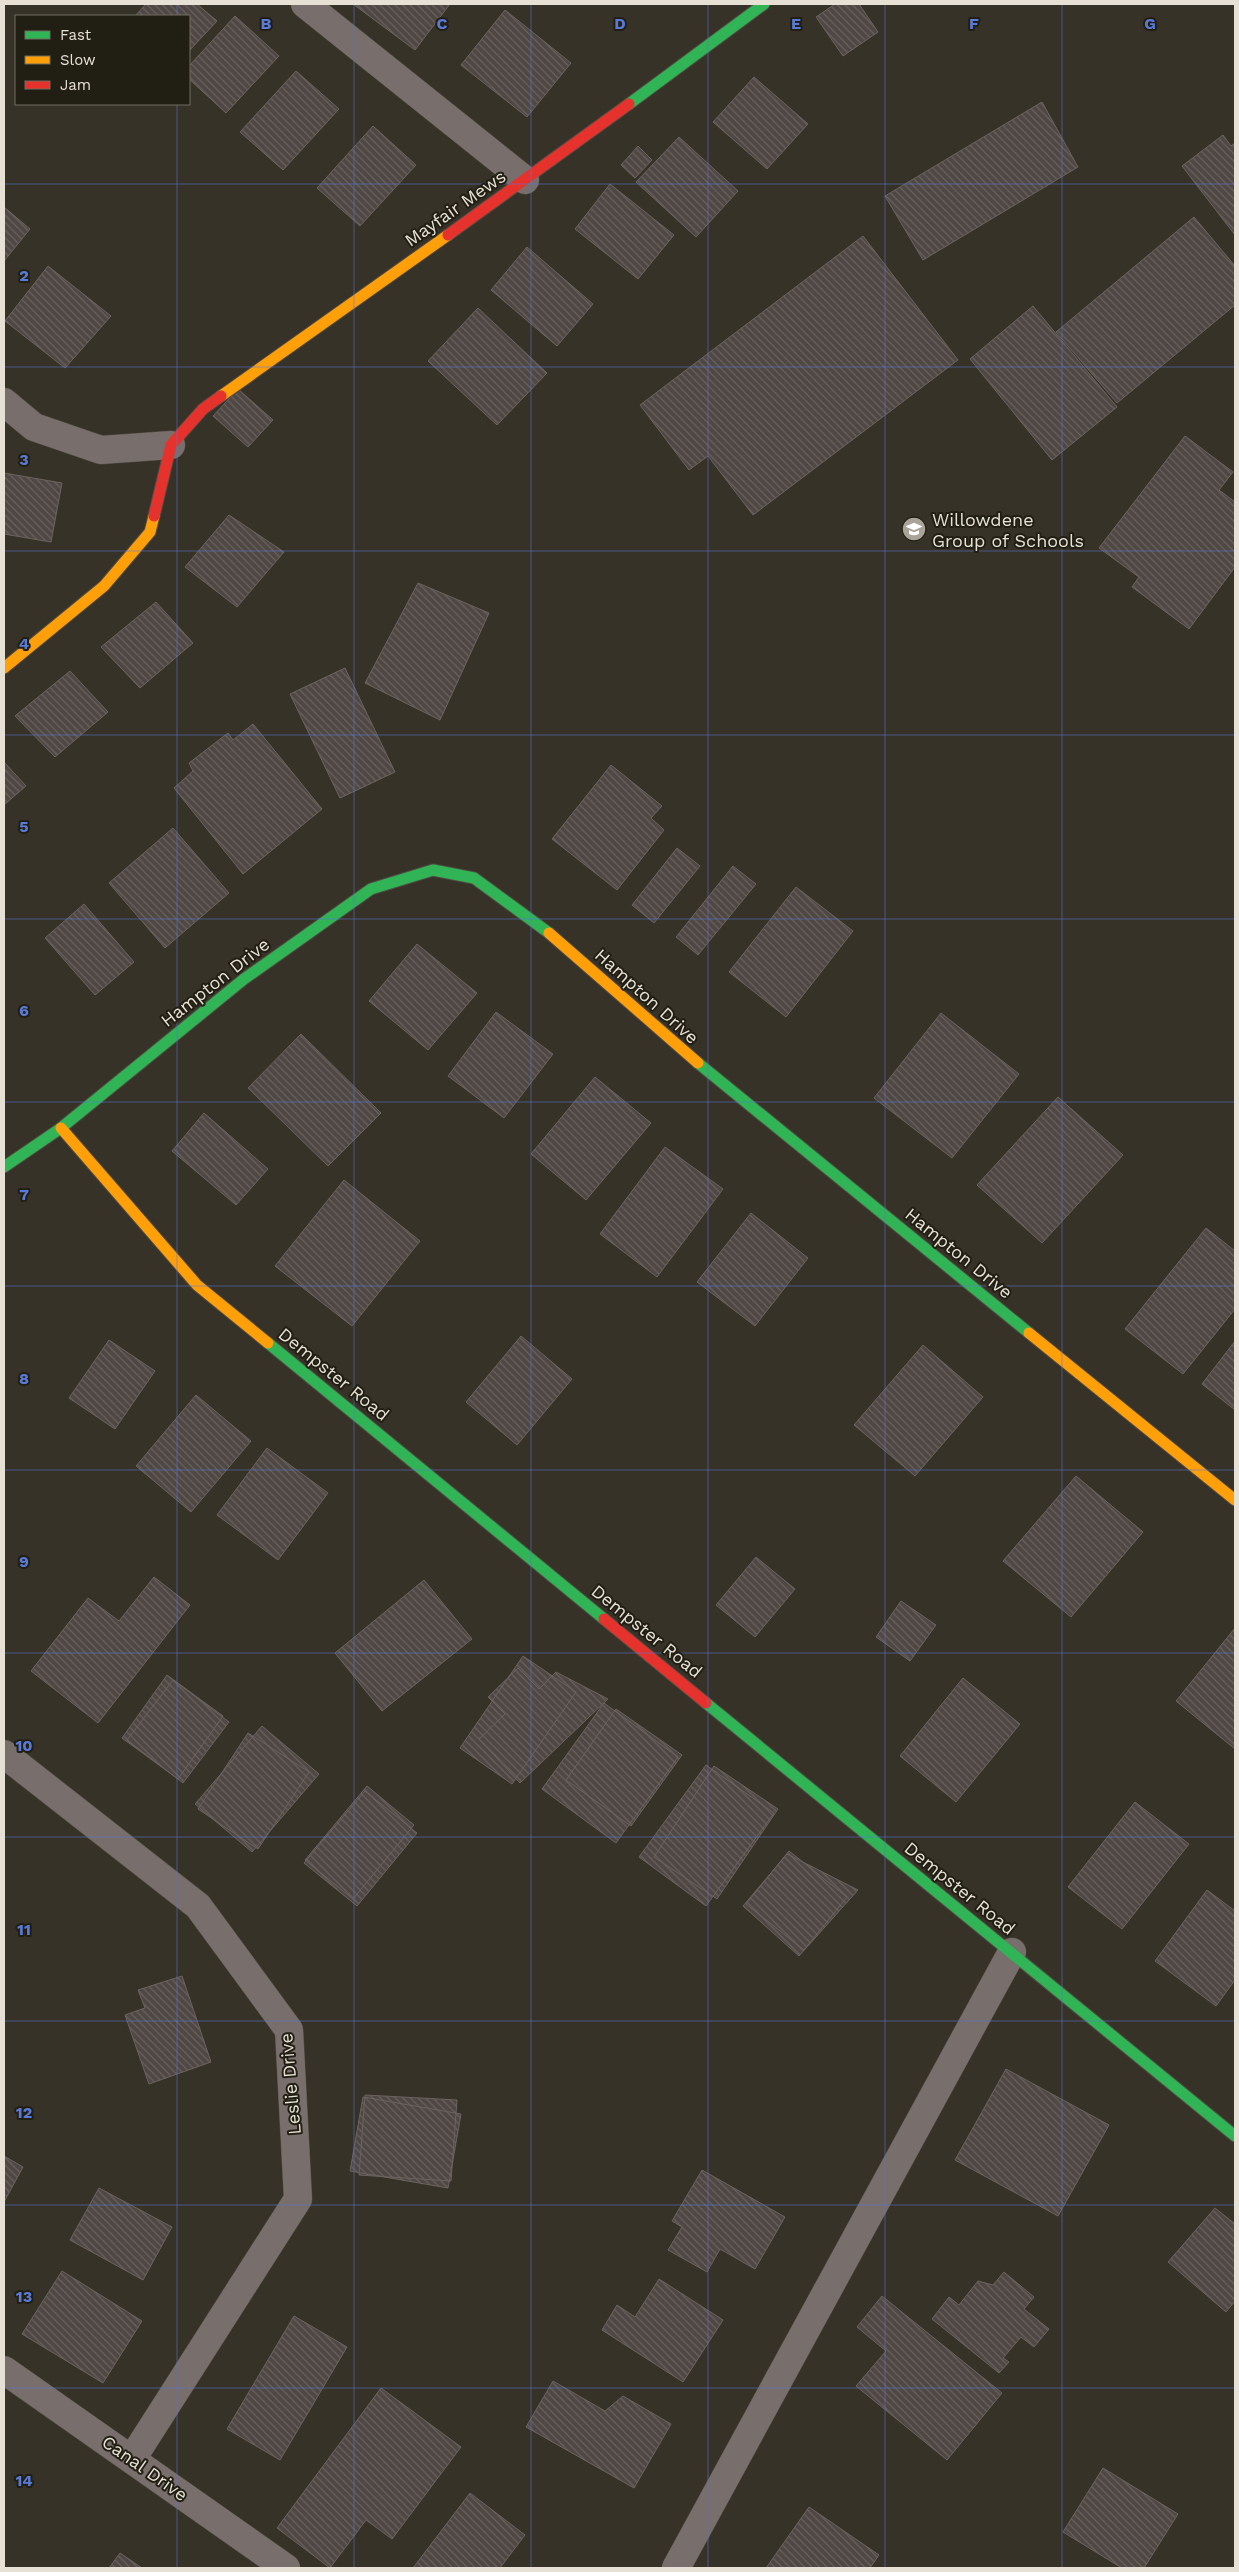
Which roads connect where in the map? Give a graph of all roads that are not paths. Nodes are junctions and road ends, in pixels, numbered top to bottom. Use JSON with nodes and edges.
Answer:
{"nodes":[{"id":1,"x":305,"y":4,"type":"edge"},
{"id":2,"x":764,"y":4,"type":"edge"},
{"id":3,"x":525,"y":180,"type":"junction"},
{"id":4,"x":4,"y":402,"type":"edge"},
{"id":5,"x":171,"y":445,"type":"junction"},
{"id":6,"x":4,"y":668,"type":"edge"},
{"id":7,"x":61,"y":1128,"type":"junction"},
{"id":8,"x":4,"y":1167,"type":"edge"},
{"id":9,"x":1235,"y":1500,"type":"edge"},
{"id":10,"x":4,"y":1754,"type":"edge"},
{"id":11,"x":1012,"y":1952,"type":"junction"},
{"id":12,"x":1235,"y":2136,"type":"edge"},
{"id":13,"x":4,"y":2370,"type":"edge"},
{"id":14,"x":132,"y":2459,"type":"junction"},
{"id":15,"x":286,"y":2568,"type":"edge"},
{"id":16,"x":676,"y":2568,"type":"edge"}],
"edges":[{"from":1,"to":3,"type":"street"},
{"from":2,"to":3,"type":"street","name":"Mayfair Mews"},
{"from":3,"to":5,"type":"street","name":"Mayfair Mews"},
{"from":4,"to":5,"type":"street"},
{"from":5,"to":6,"type":"street"},
{"from":7,"to":8,"type":"street","name":"Hampton Drive"},
{"from":7,"to":9,"type":"street","name":"Hampton Drive"},
{"from":7,"to":11,"type":"street","name":"Dempster Road"},
{"from":10,"to":14,"type":"street","name":"Leslie Drive"},
{"from":11,"to":12,"type":"street","name":"Dempster Road"},
{"from":11,"to":16,"type":"street"},
{"from":13,"to":14,"type":"street","name":"Canal Drive"},
{"from":14,"to":15,"type":"street","name":"Canal Drive"}]}
